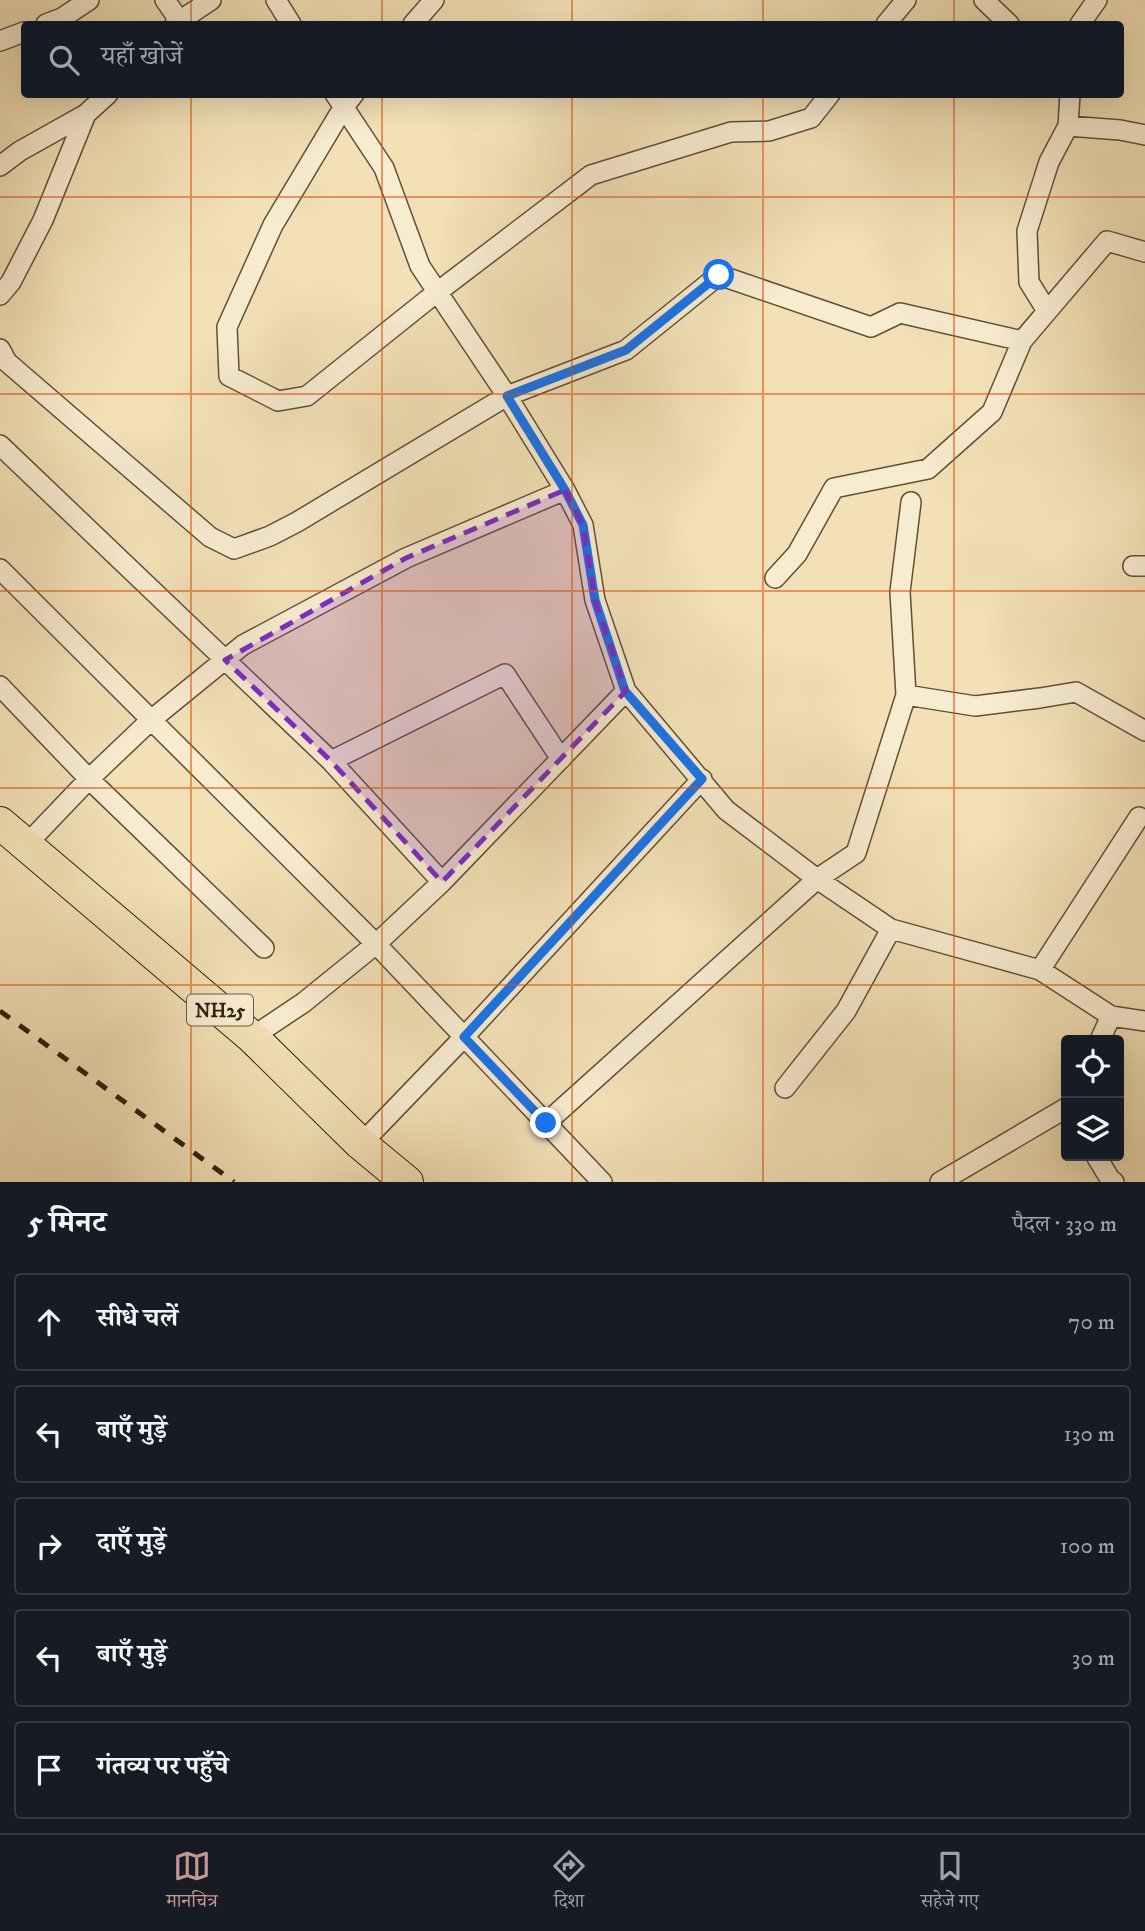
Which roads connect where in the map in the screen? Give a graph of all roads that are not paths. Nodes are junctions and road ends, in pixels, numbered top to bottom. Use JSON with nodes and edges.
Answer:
{"nodes":[{"id":1,"x":89,"y":0,"type":"edge"},
{"id":2,"x":165,"y":0,"type":"edge"},
{"id":3,"x":211,"y":0,"type":"edge"},
{"id":4,"x":276,"y":0,"type":"edge"},
{"id":5,"x":434,"y":0,"type":"edge"},
{"id":6,"x":906,"y":0,"type":"edge"},
{"id":7,"x":984,"y":0,"type":"edge"},
{"id":8,"x":1097,"y":0,"type":"edge"},
{"id":9,"x":54,"y":21,"type":"edge"},
{"id":10,"x":176,"y":21,"type":"edge"},
{"id":11,"x":179,"y":21,"type":"edge"},
{"id":12,"x":289,"y":21,"type":"edge"},
{"id":13,"x":416,"y":21,"type":"edge"},
{"id":14,"x":888,"y":21,"type":"edge"},
{"id":15,"x":1006,"y":21,"type":"edge"},
{"id":16,"x":1082,"y":21,"type":"edge"},
{"id":17,"x":21,"y":33,"type":"edge"},
{"id":18,"x":0,"y":41,"type":"edge"},
{"id":19,"x":104,"y":98,"type":"edge"},
{"id":20,"x":827,"y":98,"type":"edge"},
{"id":21,"x":1070,"y":98,"type":"edge"},
{"id":22,"x":344,"y":99,"type":"edge"},
{"id":23,"x":86,"y":114,"type":"junction"},
{"id":24,"x":1068,"y":126,"type":"junction"},
{"id":25,"x":1145,"y":135,"type":"edge"},
{"id":26,"x":20,"y":151,"type":"junction"},
{"id":27,"x":0,"y":153,"type":"edge"},
{"id":28,"x":0,"y":166,"type":"edge"},
{"id":29,"x":1145,"y":252,"type":"edge"},
{"id":30,"x":438,"y":293,"type":"junction"},
{"id":31,"x":0,"y":296,"type":"edge"},
{"id":32,"x":1047,"y":311,"type":"junction"},
{"id":33,"x":1023,"y":341,"type":"junction"},
{"id":34,"x":0,"y":349,"type":"edge"},
{"id":35,"x":507,"y":396,"type":"junction"},
{"id":36,"x":0,"y":445,"type":"edge"},
{"id":37,"x":565,"y":490,"type":"junction"},
{"id":38,"x":911,"y":502,"type":"dead end"},
{"id":39,"x":0,"y":569,"type":"edge"},
{"id":40,"x":775,"y":578,"type":"dead end"},
{"id":41,"x":225,"y":660,"type":"junction"},
{"id":42,"x":0,"y":686,"type":"edge"},
{"id":43,"x":625,"y":691,"type":"junction"},
{"id":44,"x":906,"y":695,"type":"junction"},
{"id":45,"x":151,"y":720,"type":"junction"},
{"id":46,"x":1145,"y":730,"type":"edge"},
{"id":47,"x":561,"y":759,"type":"junction"},
{"id":48,"x":331,"y":761,"type":"junction"},
{"id":49,"x":89,"y":779,"type":"junction"},
{"id":50,"x":702,"y":779,"type":"junction"},
{"id":51,"x":1139,"y":817,"type":"dead end"},
{"id":52,"x":0,"y":823,"type":"edge"},
{"id":53,"x":26,"y":845,"type":"junction"},
{"id":54,"x":817,"y":879,"type":"junction"},
{"id":55,"x":442,"y":882,"type":"junction"},
{"id":56,"x":891,"y":929,"type":"junction"},
{"id":57,"x":376,"y":944,"type":"junction"},
{"id":58,"x":264,"y":948,"type":"dead end"},
{"id":59,"x":1040,"y":970,"type":"junction"},
{"id":60,"x":1111,"y":1016,"type":"junction"},
{"id":61,"x":1145,"y":1021,"type":"edge"},
{"id":62,"x":1102,"y":1035,"type":"edge"},
{"id":63,"x":252,"y":1037,"type":"junction"},
{"id":64,"x":464,"y":1037,"type":"junction"},
{"id":65,"x":785,"y":1088,"type":"dead end"},
{"id":66,"x":1061,"y":1111,"type":"edge"},
{"id":67,"x":546,"y":1123,"type":"junction"},
{"id":68,"x":361,"y":1144,"type":"junction"},
{"id":69,"x":1099,"y":1161,"type":"edge"},
{"id":70,"x":1111,"y":1181,"type":"edge"},
{"id":71,"x":407,"y":1182,"type":"edge"},
{"id":72,"x":602,"y":1182,"type":"edge"},
{"id":73,"x":940,"y":1182,"type":"edge"}],
"edges":[{"from":1,"to":9,"type":"street"},
{"from":2,"to":10,"type":"street"},
{"from":3,"to":11,"type":"street"},
{"from":4,"to":12,"type":"street"},
{"from":5,"to":13,"type":"street"},
{"from":6,"to":14,"type":"street"},
{"from":7,"to":15,"type":"street"},
{"from":8,"to":16,"type":"street"},
{"from":17,"to":18,"type":"street"},
{"from":19,"to":23,"type":"street"},
{"from":20,"to":30,"type":"street"},
{"from":21,"to":24,"type":"street"},
{"from":22,"to":30,"type":"street"},
{"from":22,"to":30,"type":"street"},
{"from":23,"to":26,"type":"street"},
{"from":23,"to":31,"type":"street"},
{"from":24,"to":25,"type":"street"},
{"from":24,"to":32,"type":"street"},
{"from":26,"to":27,"type":"street"},
{"from":26,"to":28,"type":"street"},
{"from":29,"to":32,"type":"street"},
{"from":30,"to":35,"type":"street"},
{"from":32,"to":33,"type":"street"},
{"from":33,"to":35,"type":"street"},
{"from":33,"to":40,"type":"street"},
{"from":34,"to":35,"type":"street"},
{"from":35,"to":37,"type":"street"},
{"from":36,"to":41,"type":"street"},
{"from":37,"to":41,"type":"street"},
{"from":37,"to":43,"type":"street"},
{"from":38,"to":44,"type":"street"},
{"from":39,"to":45,"type":"street"},
{"from":41,"to":45,"type":"street"},
{"from":41,"to":48,"type":"street"},
{"from":42,"to":49,"type":"street"},
{"from":43,"to":47,"type":"street"},
{"from":43,"to":50,"type":"street"},
{"from":44,"to":46,"type":"street"},
{"from":44,"to":54,"type":"street"},
{"from":45,"to":49,"type":"street"},
{"from":45,"to":57,"type":"street"},
{"from":47,"to":48,"type":"street"},
{"from":47,"to":55,"type":"street"},
{"from":48,"to":55,"type":"street"},
{"from":49,"to":53,"type":"street"},
{"from":49,"to":58,"type":"street"},
{"from":50,"to":54,"type":"street"},
{"from":50,"to":64,"type":"street"},
{"from":51,"to":59,"type":"street"},
{"from":52,"to":53,"type":"highway","number":"NH25"},
{"from":53,"to":63,"type":"highway","number":"NH25"},
{"from":54,"to":56,"type":"street"},
{"from":54,"to":67,"type":"street"},
{"from":55,"to":57,"type":"street"},
{"from":56,"to":59,"type":"street"},
{"from":56,"to":65,"type":"street"},
{"from":57,"to":63,"type":"street"},
{"from":57,"to":64,"type":"street"},
{"from":59,"to":60,"type":"street"},
{"from":60,"to":61,"type":"street"},
{"from":60,"to":62,"type":"street"},
{"from":63,"to":68,"type":"highway","number":"NH25"},
{"from":64,"to":67,"type":"street"},
{"from":64,"to":68,"type":"street"},
{"from":66,"to":73,"type":"street"},
{"from":67,"to":72,"type":"street"},
{"from":68,"to":71,"type":"highway","number":"NH25"},
{"from":69,"to":70,"type":"street"}]}
